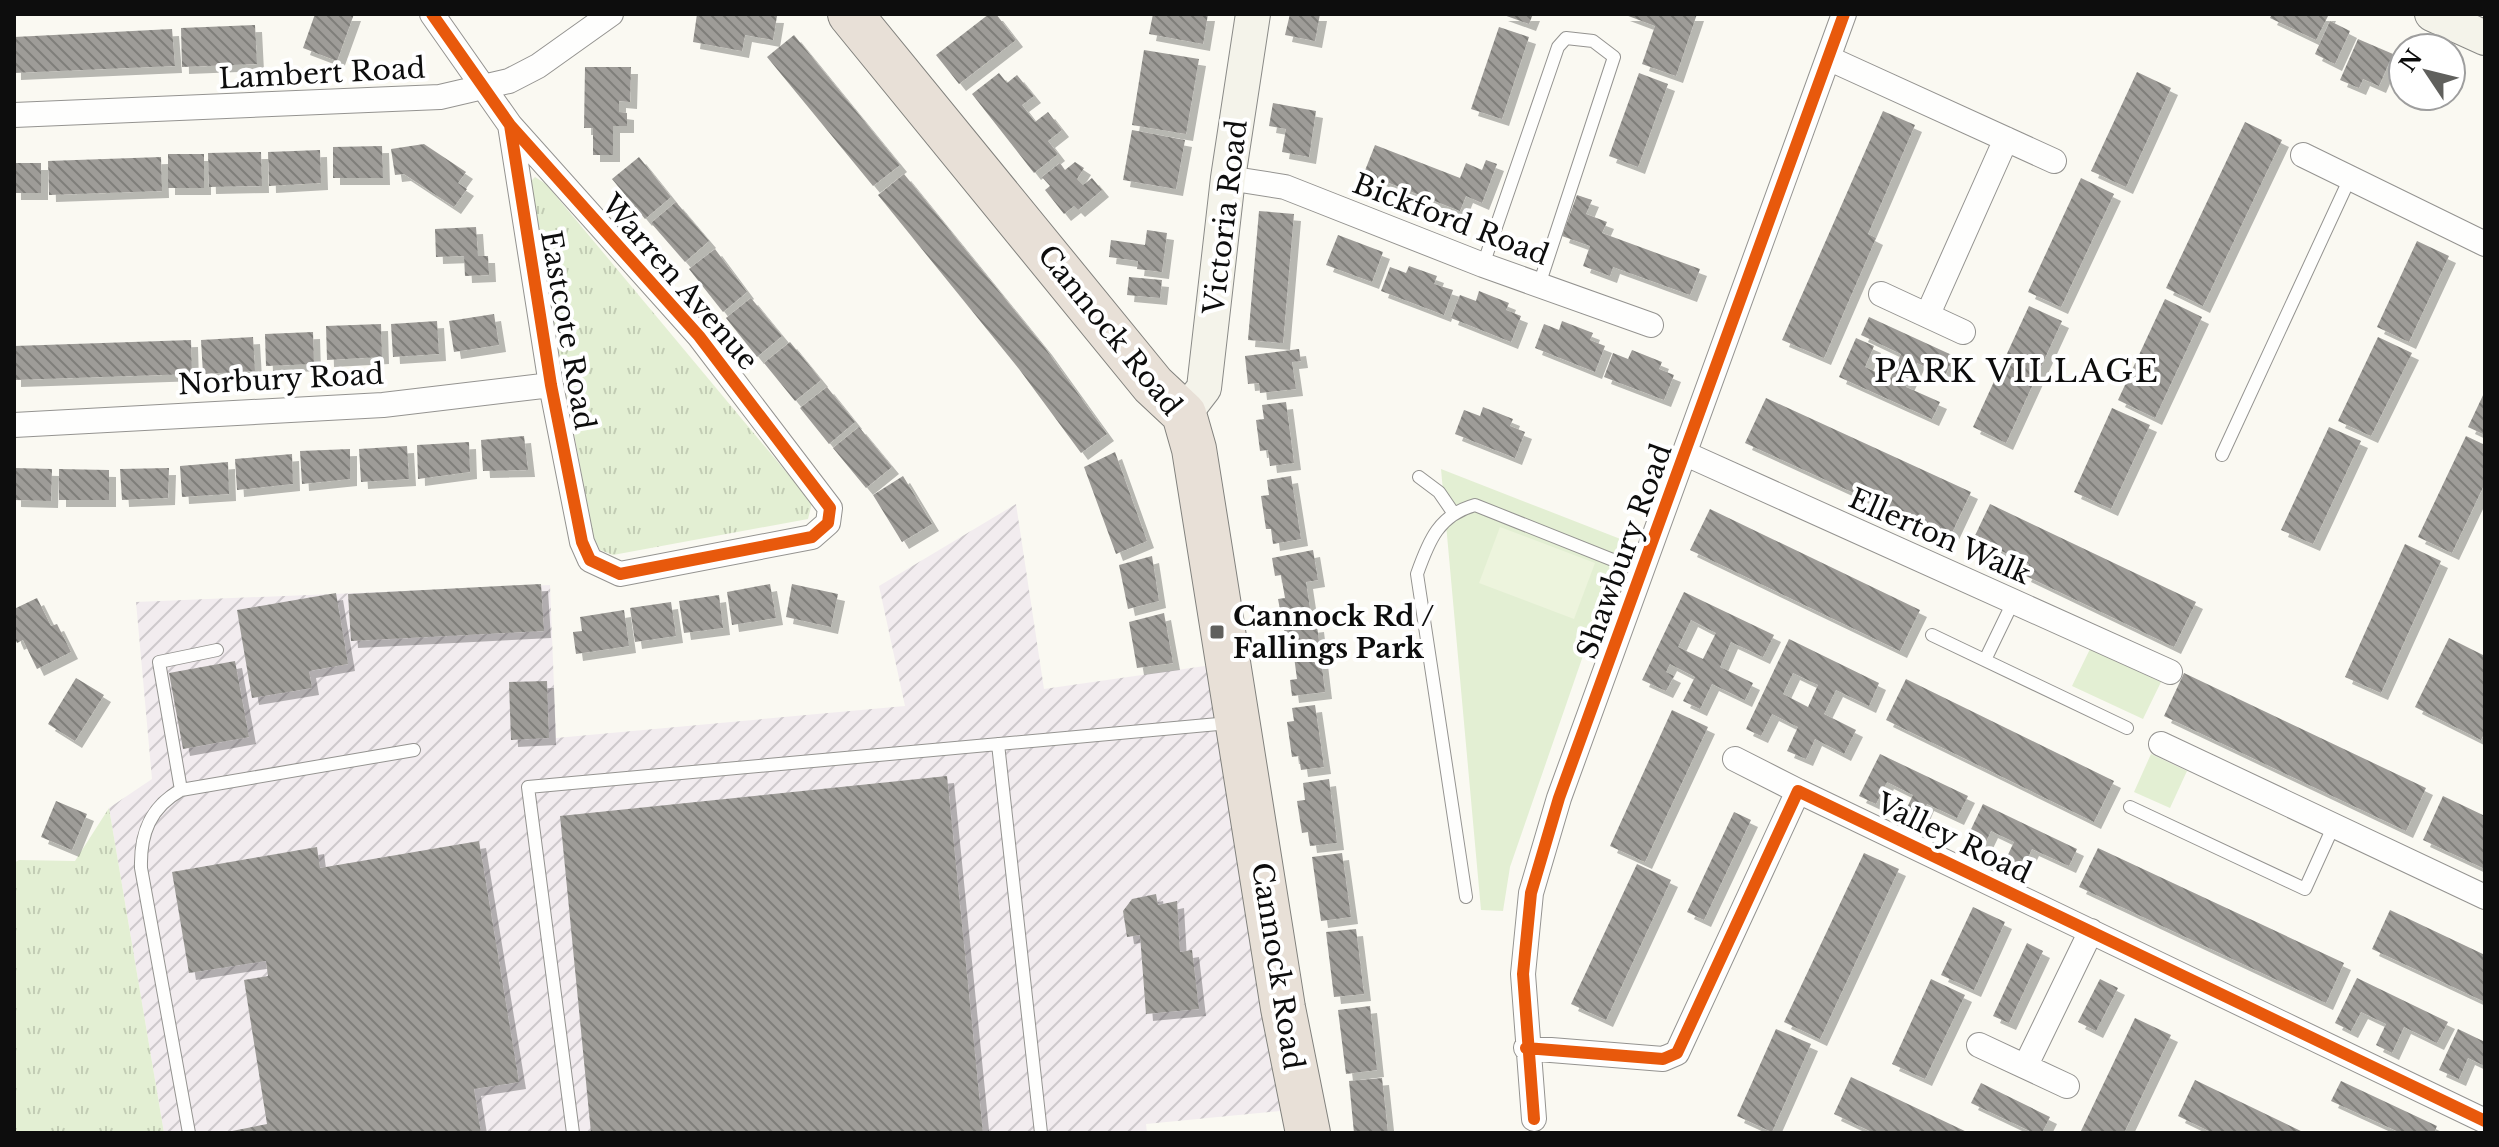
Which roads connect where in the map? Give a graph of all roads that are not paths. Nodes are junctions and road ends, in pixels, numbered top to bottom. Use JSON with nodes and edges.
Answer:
{"nodes":[{"id":1,"x":432,"y":14,"type":"edge"},
{"id":2,"x":611,"y":14,"type":"edge"},
{"id":3,"x":850,"y":14,"type":"edge"},
{"id":4,"x":1253,"y":14,"type":"edge"},
{"id":5,"x":1844,"y":14,"type":"edge"},
{"id":6,"x":2432,"y":14,"type":"edge"},
{"id":7,"x":2485,"y":38,"type":"edge"},
{"id":8,"x":1828,"y":58,"type":"junction"},
{"id":9,"x":482,"y":88,"type":"junction"},
{"id":10,"x":14,"y":115,"type":"edge"},
{"id":11,"x":510,"y":125,"type":"junction"},
{"id":12,"x":2006,"y":139,"type":"junction"},
{"id":13,"x":2303,"y":155,"type":"dead end"},
{"id":14,"x":2054,"y":161,"type":"dead end"},
{"id":15,"x":1228,"y":178,"type":"junction"},
{"id":16,"x":2350,"y":178,"type":"junction"},
{"id":17,"x":2485,"y":244,"type":"edge"},
{"id":18,"x":1483,"y":265,"type":"junction"},
{"id":19,"x":1539,"y":285,"type":"junction"},
{"id":20,"x":1881,"y":294,"type":"dead end"},
{"id":21,"x":1928,"y":314,"type":"junction"},
{"id":22,"x":1651,"y":325,"type":"dead end"},
{"id":23,"x":1963,"y":332,"type":"dead end"},
{"id":24,"x":551,"y":385,"type":"junction"},
{"id":25,"x":1184,"y":414,"type":"junction"},
{"id":26,"x":14,"y":425,"type":"edge"},
{"id":27,"x":1686,"y":454,"type":"junction"},
{"id":28,"x":2222,"y":455,"type":"dead end"},
{"id":29,"x":1419,"y":477,"type":"dead end"},
{"id":30,"x":1452,"y":511,"type":"junction"},
{"id":31,"x":582,"y":542,"type":"joint"},
{"id":32,"x":1643,"y":572,"type":"junction"},
{"id":33,"x":2013,"y":602,"type":"junction"},
{"id":34,"x":1932,"y":635,"type":"dead end"},
{"id":35,"x":217,"y":650,"type":"dead end"},
{"id":36,"x":1985,"y":660,"type":"junction"},
{"id":37,"x":2170,"y":672,"type":"dead end"},
{"id":38,"x":1239,"y":722,"type":"junction"},
{"id":39,"x":2127,"y":728,"type":"dead end"},
{"id":40,"x":998,"y":744,"type":"junction"},
{"id":41,"x":2161,"y":744,"type":"dead end"},
{"id":42,"x":414,"y":750,"type":"dead end"},
{"id":43,"x":1735,"y":759,"type":"dead end"},
{"id":44,"x":181,"y":790,"type":"junction"},
{"id":45,"x":1798,"y":791,"type":"junction"},
{"id":46,"x":2130,"y":807,"type":"dead end"},
{"id":47,"x":2334,"y":825,"type":"junction"},
{"id":48,"x":1466,"y":897,"type":"dead end"},
{"id":49,"x":2485,"y":897,"type":"edge"},
{"id":50,"x":2091,"y":931,"type":"junction"},
{"id":51,"x":1979,"y":1045,"type":"dead end"},
{"id":52,"x":1526,"y":1048,"type":"junction"},
{"id":53,"x":2026,"y":1065,"type":"junction"},
{"id":54,"x":2067,"y":1086,"type":"dead end"},
{"id":55,"x":1534,"y":1119,"type":"dead end"},
{"id":56,"x":2485,"y":1121,"type":"edge"},
{"id":57,"x":189,"y":1133,"type":"edge"},
{"id":58,"x":573,"y":1133,"type":"edge"},
{"id":59,"x":1041,"y":1133,"type":"edge"},
{"id":60,"x":1308,"y":1133,"type":"edge"}],
"edges":[{"from":1,"to":9,"type":"street","name":"Warren Avenue"},
{"from":2,"to":9,"type":"street","name":"Lambert Road"},
{"from":3,"to":25,"type":"highway","name":"Cannock Road"},
{"from":4,"to":15,"type":"street","name":"Victoria Road"},
{"from":5,"to":8,"type":"street","name":"Shawbury Road"},
{"from":6,"to":7,"type":"street"},
{"from":8,"to":12,"type":"street"},
{"from":8,"to":27,"type":"street","name":"Shawbury Road"},
{"from":9,"to":10,"type":"street","name":"Lambert Road"},
{"from":9,"to":11,"type":"street","name":"Warren Avenue"},
{"from":11,"to":24,"type":"street","name":"Eastcote Road"},
{"from":11,"to":31,"type":"street","name":"Warren Avenue"},
{"from":12,"to":14,"type":"street"},
{"from":12,"to":21,"type":"street"},
{"from":13,"to":16,"type":"street"},
{"from":15,"to":18,"type":"street","name":"Bickford Road"},
{"from":15,"to":25,"type":"street","name":"Victoria Road"},
{"from":16,"to":17,"type":"street"},
{"from":16,"to":28,"type":"lane"},
{"from":18,"to":19,"type":"street","name":"Bickford Road"},
{"from":18,"to":19,"type":"lane"},
{"from":19,"to":22,"type":"street","name":"Bickford Road"},
{"from":20,"to":21,"type":"street"},
{"from":21,"to":23,"type":"street"},
{"from":24,"to":26,"type":"street","name":"Norbury Road"},
{"from":24,"to":31,"type":"street","name":"Eastcote Road"},
{"from":25,"to":38,"type":"highway","name":"Cannock Road"},
{"from":27,"to":32,"type":"street","name":"Shawbury Road"},
{"from":27,"to":33,"type":"street","name":"Ellerton Walk"},
{"from":29,"to":30,"type":"lane"},
{"from":30,"to":32,"type":"lane"},
{"from":30,"to":48,"type":"lane"},
{"from":32,"to":52,"type":"street","name":"Shawbury Road"},
{"from":33,"to":36,"type":"lane"},
{"from":33,"to":37,"type":"street","name":"Ellerton Walk"},
{"from":34,"to":36,"type":"lane"},
{"from":35,"to":44,"type":"lane"},
{"from":36,"to":39,"type":"lane"},
{"from":38,"to":40,"type":"lane"},
{"from":38,"to":60,"type":"highway","name":"Cannock Road"},
{"from":40,"to":58,"type":"lane"},
{"from":40,"to":59,"type":"lane"},
{"from":41,"to":47,"type":"street"},
{"from":42,"to":44,"type":"lane"},
{"from":43,"to":45,"type":"street","name":"Valley Road"},
{"from":44,"to":57,"type":"lane"},
{"from":45,"to":50,"type":"street","name":"Valley Road"},
{"from":45,"to":52,"type":"street"},
{"from":46,"to":47,"type":"lane"},
{"from":47,"to":49,"type":"street"},
{"from":50,"to":53,"type":"street"},
{"from":50,"to":56,"type":"street","name":"Valley Road"},
{"from":51,"to":53,"type":"street"},
{"from":52,"to":55,"type":"street","name":"Shawbury Road"},
{"from":53,"to":54,"type":"street"}]}
